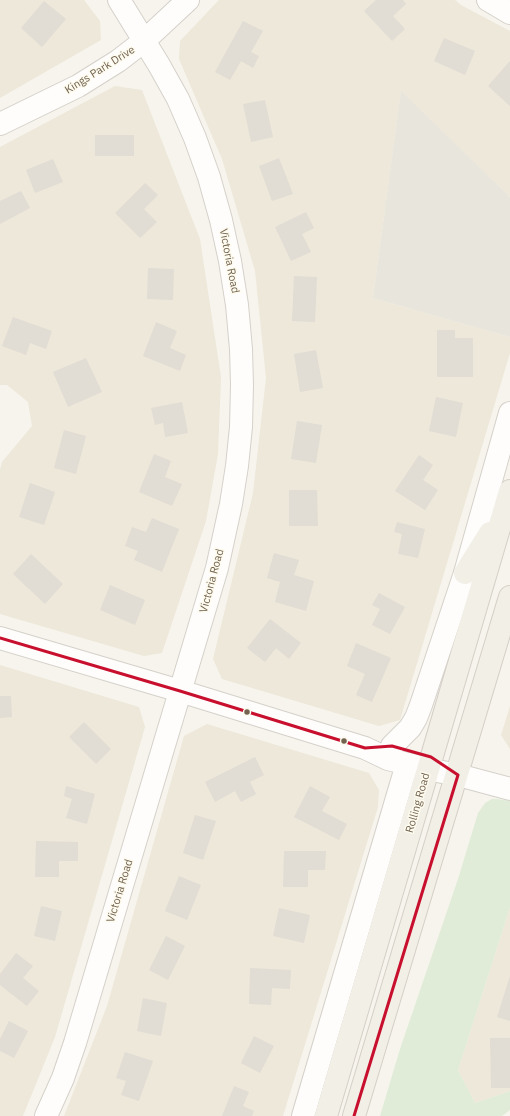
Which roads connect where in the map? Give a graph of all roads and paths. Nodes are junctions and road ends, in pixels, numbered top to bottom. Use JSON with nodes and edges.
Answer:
{"nodes":[{"id":1,"x":119,"y":0,"type":"edge"},
{"id":2,"x":188,"y":0,"type":"edge"},
{"id":3,"x":488,"y":0,"type":"edge"},
{"id":4,"x":510,"y":13,"type":"edge"},
{"id":5,"x":144,"y":41,"type":"junction"},
{"id":6,"x":0,"y":124,"type":"edge"},
{"id":7,"x":510,"y":414,"type":"edge"},
{"id":8,"x":510,"y":491,"type":"edge"},
{"id":9,"x":504,"y":512,"type":"junction"},
{"id":10,"x":465,"y":573,"type":"junction"},
{"id":11,"x":510,"y":597,"type":"edge"},
{"id":12,"x":0,"y":638,"type":"edge"},
{"id":13,"x":180,"y":691,"type":"junction"},
{"id":14,"x":392,"y":746,"type":"junction"},
{"id":15,"x":365,"y":748,"type":"junction"},
{"id":16,"x":429,"y":763,"type":"junction"},
{"id":17,"x":407,"y":764,"type":"junction"},
{"id":18,"x":458,"y":775,"type":"junction"},
{"id":19,"x":510,"y":789,"type":"edge"},
{"id":20,"x":46,"y":1116,"type":"edge"},
{"id":21,"x":303,"y":1116,"type":"edge"},
{"id":22,"x":326,"y":1116,"type":"edge"},
{"id":23,"x":354,"y":1116,"type":"edge"}],
"edges":[{"from":1,"to":5,"type":"street","name":"Victoria Road"},
{"from":2,"to":5,"type":"street","name":"Kings Park Drive"},
{"from":3,"to":4,"type":"street"},
{"from":5,"to":6,"type":"street","name":"Kings Park Drive"},
{"from":5,"to":13,"type":"street","name":"Victoria Road"},
{"from":7,"to":10,"type":"street"},
{"from":8,"to":9,"type":"main road","name":"Rolling Road"},
{"from":9,"to":10,"type":"main road"},
{"from":9,"to":16,"type":"main road","name":"Rolling Road"},
{"from":10,"to":14,"type":"street"},
{"from":11,"to":18,"type":"main road"},
{"from":12,"to":13,"type":"street"},
{"from":13,"to":15,"type":"street"},
{"from":13,"to":20,"type":"street","name":"Victoria Road"},
{"from":14,"to":15,"type":"street"},
{"from":14,"to":16,"type":"street"},
{"from":15,"to":17,"type":"street"},
{"from":16,"to":17,"type":"street"},
{"from":16,"to":18,"type":"street"},
{"from":16,"to":22,"type":"main road","name":"Rolling Road"},
{"from":17,"to":21,"type":"street","name":"Rolling Road"},
{"from":18,"to":19,"type":"street"},
{"from":18,"to":23,"type":"main road"}]}
